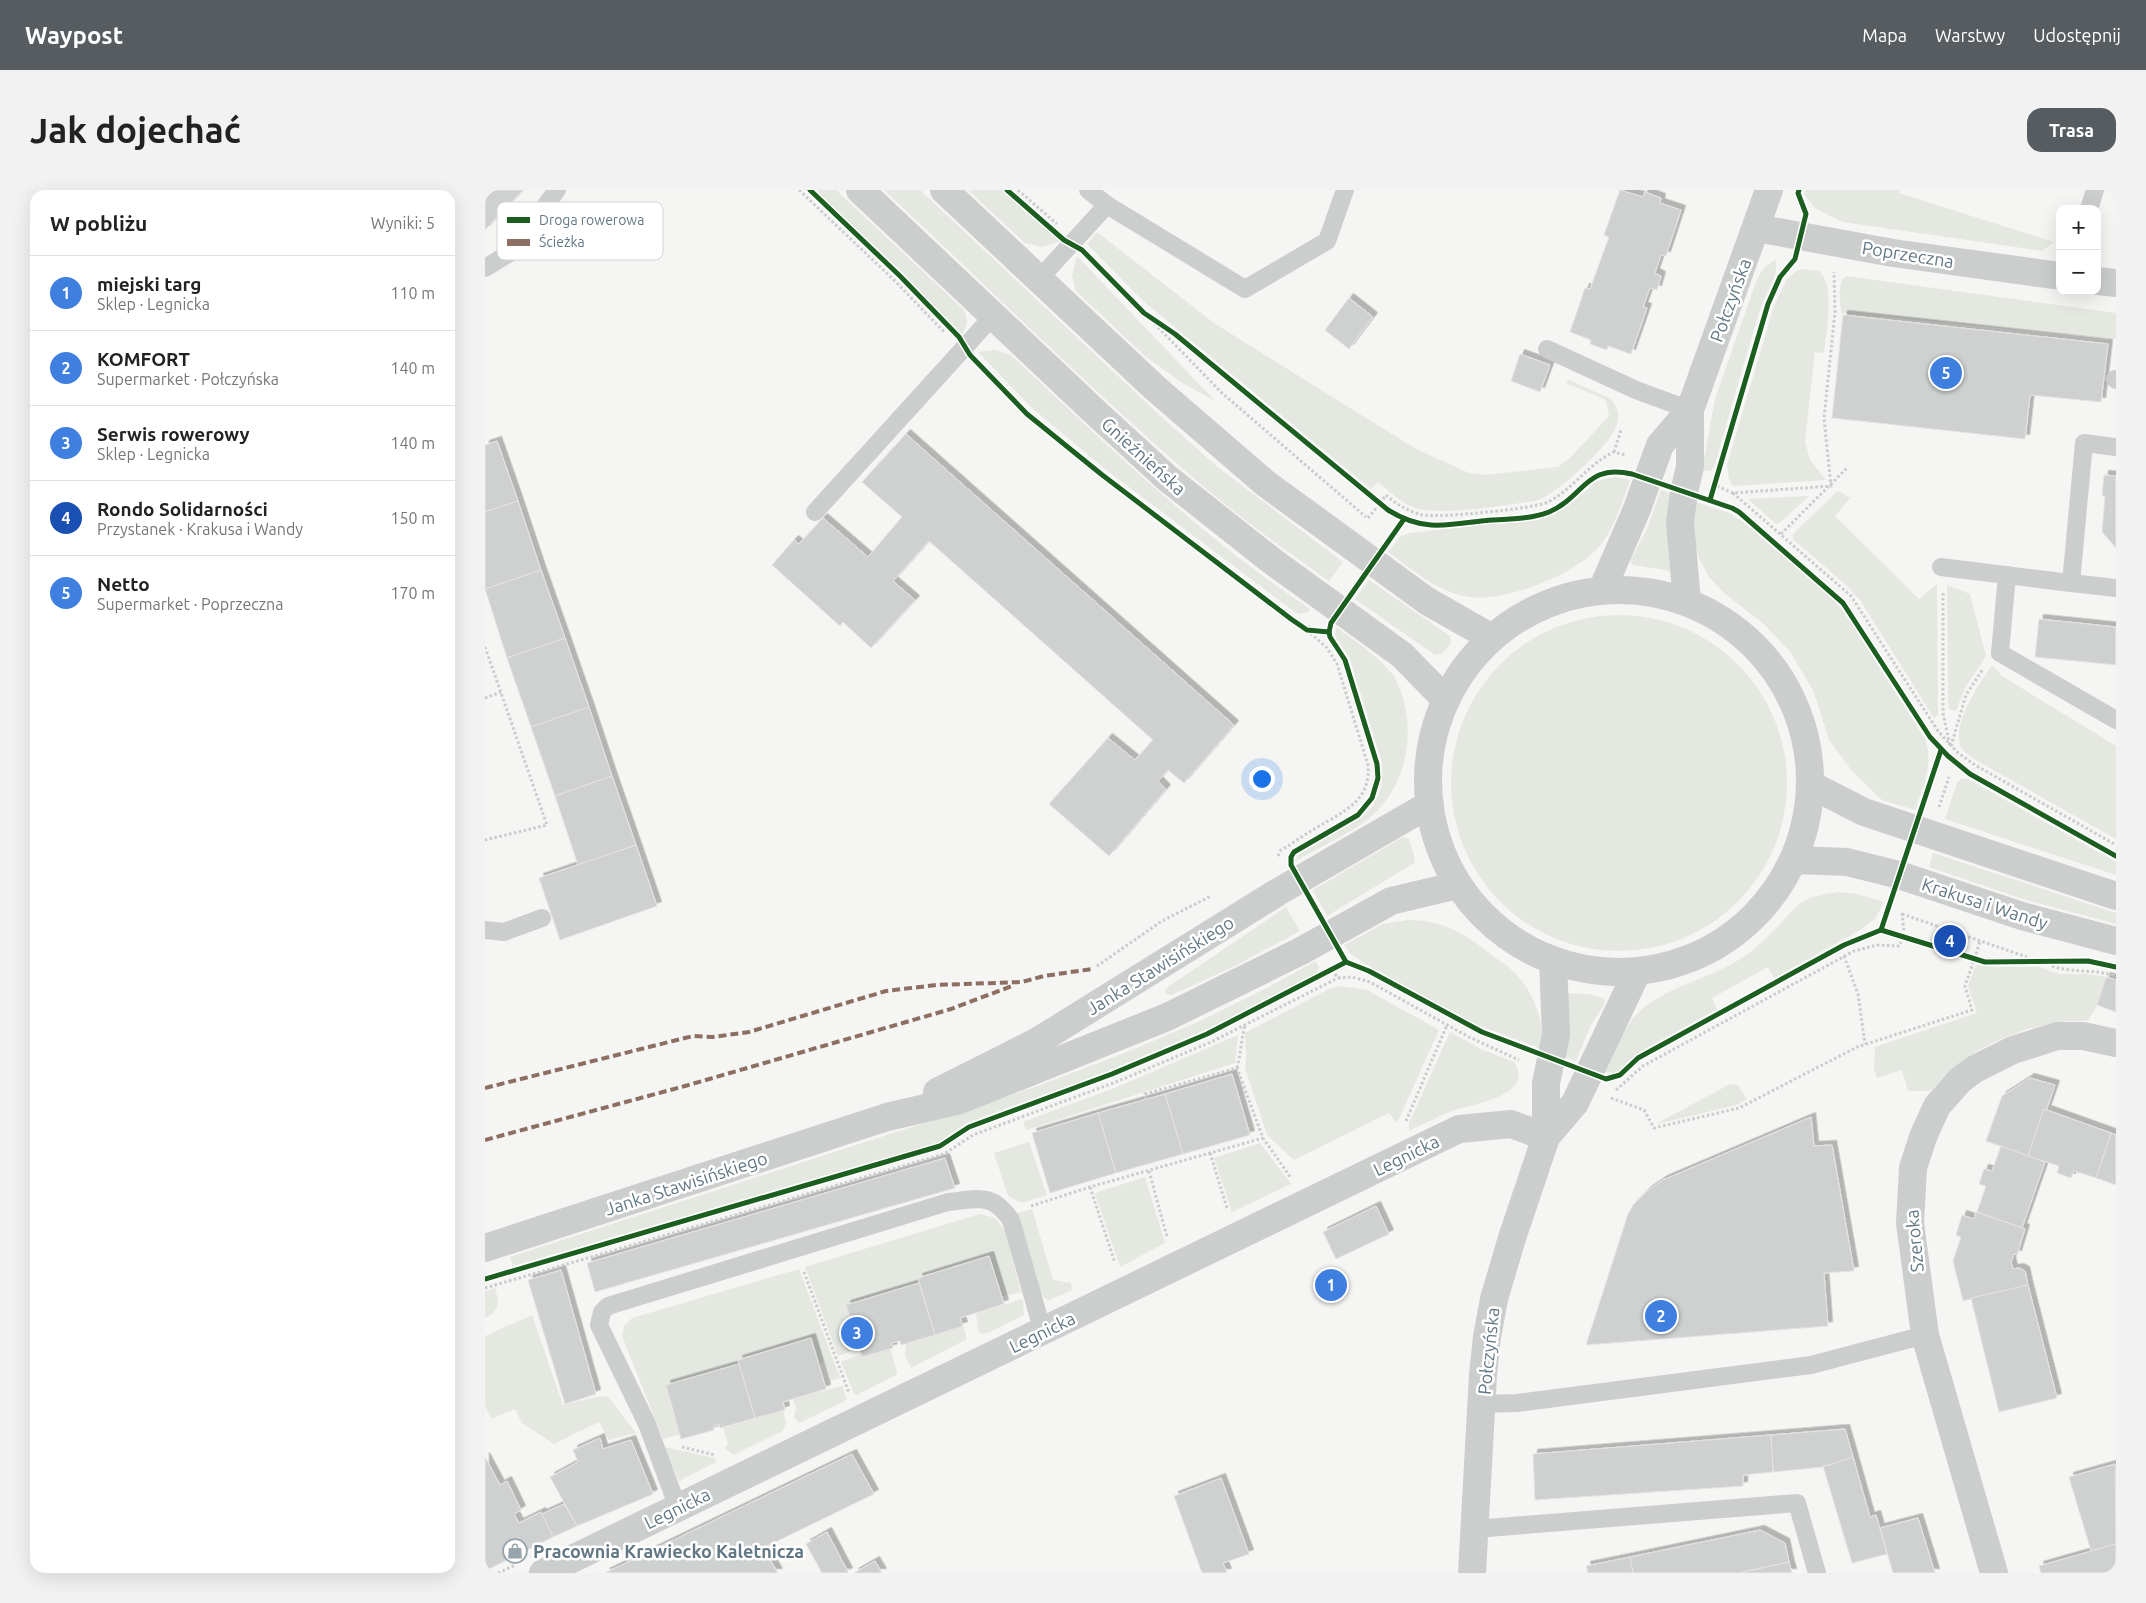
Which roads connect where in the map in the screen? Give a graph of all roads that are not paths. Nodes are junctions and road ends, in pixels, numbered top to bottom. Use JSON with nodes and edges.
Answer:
{"nodes":[{"id":1,"x":557,"y":190,"type":"edge"},
{"id":2,"x":860,"y":190,"type":"edge"},
{"id":3,"x":944,"y":190,"type":"edge"},
{"id":4,"x":1088,"y":190,"type":"edge"},
{"id":5,"x":1345,"y":190,"type":"edge"},
{"id":6,"x":1769,"y":190,"type":"edge"},
{"id":7,"x":2095,"y":190,"type":"edge"},
{"id":8,"x":548,"y":202,"type":"edge"},
{"id":9,"x":1107,"y":205,"type":"junction"},
{"id":10,"x":2090,"y":205,"type":"edge"},
{"id":11,"x":1756,"y":228,"type":"junction"},
{"id":12,"x":498,"y":260,"type":"edge"},
{"id":13,"x":485,"y":268,"type":"edge"},
{"id":14,"x":2056,"y":275,"type":"edge"},
{"id":15,"x":1039,"y":279,"type":"junction"},
{"id":16,"x":2101,"y":281,"type":"edge"},
{"id":17,"x":2116,"y":283,"type":"edge"},
{"id":18,"x":993,"y":316,"type":"junction"},
{"id":19,"x":1547,"y":349,"type":"dead end"},
{"id":20,"x":1690,"y":410,"type":"junction"},
{"id":21,"x":2116,"y":447,"type":"edge"},
{"id":22,"x":815,"y":512,"type":"dead end"},
{"id":23,"x":1941,"y":567,"type":"road end"},
{"id":24,"x":2007,"y":575,"type":"junction"},
{"id":25,"x":2071,"y":583,"type":"junction"},
{"id":26,"x":2116,"y":588,"type":"edge"},
{"id":27,"x":1602,"y":590,"type":"junction"},
{"id":28,"x":1687,"y":602,"type":"junction"},
{"id":29,"x":1492,"y":638,"type":"junction"},
{"id":30,"x":1446,"y":700,"type":"junction"},
{"id":31,"x":2116,"y":720,"type":"edge"},
{"id":32,"x":1811,"y":785,"type":"junction"},
{"id":33,"x":1429,"y":804,"type":"junction"},
{"id":34,"x":1794,"y":860,"type":"junction"},
{"id":35,"x":1458,"y":885,"type":"junction"},
{"id":36,"x":2116,"y":896,"type":"edge"},
{"id":37,"x":542,"y":918,"type":"dead end"},
{"id":38,"x":485,"y":930,"type":"edge"},
{"id":39,"x":2116,"y":942,"type":"edge"},
{"id":40,"x":1553,"y":961,"type":"junction"},
{"id":41,"x":1637,"y":972,"type":"junction"},
{"id":42,"x":2116,"y":1042,"type":"edge"},
{"id":43,"x":887,"y":1117,"type":"junction"},
{"id":44,"x":1546,"y":1137,"type":"junction"},
{"id":45,"x":485,"y":1248,"type":"edge"},
{"id":46,"x":1043,"y":1332,"type":"junction"},
{"id":47,"x":1925,"y":1335,"type":"junction"},
{"id":48,"x":1482,"y":1404,"type":"junction"},
{"id":49,"x":679,"y":1508,"type":"junction"},
{"id":50,"x":1475,"y":1529,"type":"junction"},
{"id":51,"x":543,"y":1573,"type":"edge"},
{"id":52,"x":1472,"y":1573,"type":"edge"},
{"id":53,"x":1817,"y":1573,"type":"edge"},
{"id":54,"x":1995,"y":1573,"type":"edge"}],
"edges":[{"from":1,"to":8,"type":"lane"},
{"from":2,"to":18,"type":"street","name":"Gnieźnieńska"},
{"from":3,"to":15,"type":"street"},
{"from":4,"to":9,"type":"lane"},
{"from":5,"to":9,"type":"lane"},
{"from":6,"to":11,"type":"street","name":"Połczyńska"},
{"from":7,"to":10,"type":"lane"},
{"from":9,"to":15,"type":"lane"},
{"from":11,"to":14,"type":"street","name":"Poprzeczna"},
{"from":11,"to":20,"type":"street","name":"Połczyńska"},
{"from":12,"to":13,"type":"lane"},
{"from":15,"to":29,"type":"street"},
{"from":16,"to":17,"type":"street"},
{"from":18,"to":22,"type":"lane"},
{"from":18,"to":30,"type":"street","name":"Gnieźnieńska"},
{"from":19,"to":20,"type":"lane"},
{"from":20,"to":27,"type":"street","name":"Połczyńska"},
{"from":20,"to":28,"type":"street","name":"Połczyńska"},
{"from":21,"to":25,"type":"lane"},
{"from":23,"to":24,"type":"lane"},
{"from":24,"to":25,"type":"lane"},
{"from":24,"to":31,"type":"lane"},
{"from":25,"to":26,"type":"lane"},
{"from":27,"to":28,"type":"street"},
{"from":27,"to":29,"type":"street"},
{"from":28,"to":32,"type":"street"},
{"from":29,"to":30,"type":"street"},
{"from":30,"to":33,"type":"street"},
{"from":32,"to":34,"type":"street"},
{"from":32,"to":36,"type":"street"},
{"from":33,"to":35,"type":"street"},
{"from":33,"to":43,"type":"street","name":"Janka Stawisińskiego"},
{"from":34,"to":39,"type":"street","name":"Krakusa i Wandy"},
{"from":34,"to":41,"type":"street"},
{"from":35,"to":40,"type":"street"},
{"from":35,"to":43,"type":"street","name":"Janka Stawisińskiego"},
{"from":37,"to":38,"type":"lane"},
{"from":40,"to":41,"type":"street"},
{"from":40,"to":44,"type":"street","name":"Połczyńska"},
{"from":41,"to":44,"type":"street","name":"Połczyńska"},
{"from":42,"to":47,"type":"street","name":"Szeroka"},
{"from":43,"to":45,"type":"street","name":"Janka Stawisińskiego"},
{"from":44,"to":46,"type":"street","name":"Legnicka"},
{"from":44,"to":48,"type":"street","name":"Połczyńska"},
{"from":46,"to":49,"type":"street","name":"Legnicka"},
{"from":46,"to":49,"type":"lane"},
{"from":47,"to":48,"type":"lane"},
{"from":47,"to":54,"type":"street","name":"Szeroka"},
{"from":48,"to":50,"type":"street","name":"Połczyńska"},
{"from":49,"to":51,"type":"street","name":"Legnicka"},
{"from":50,"to":52,"type":"street","name":"Połczyńska"},
{"from":50,"to":53,"type":"lane"}]}
